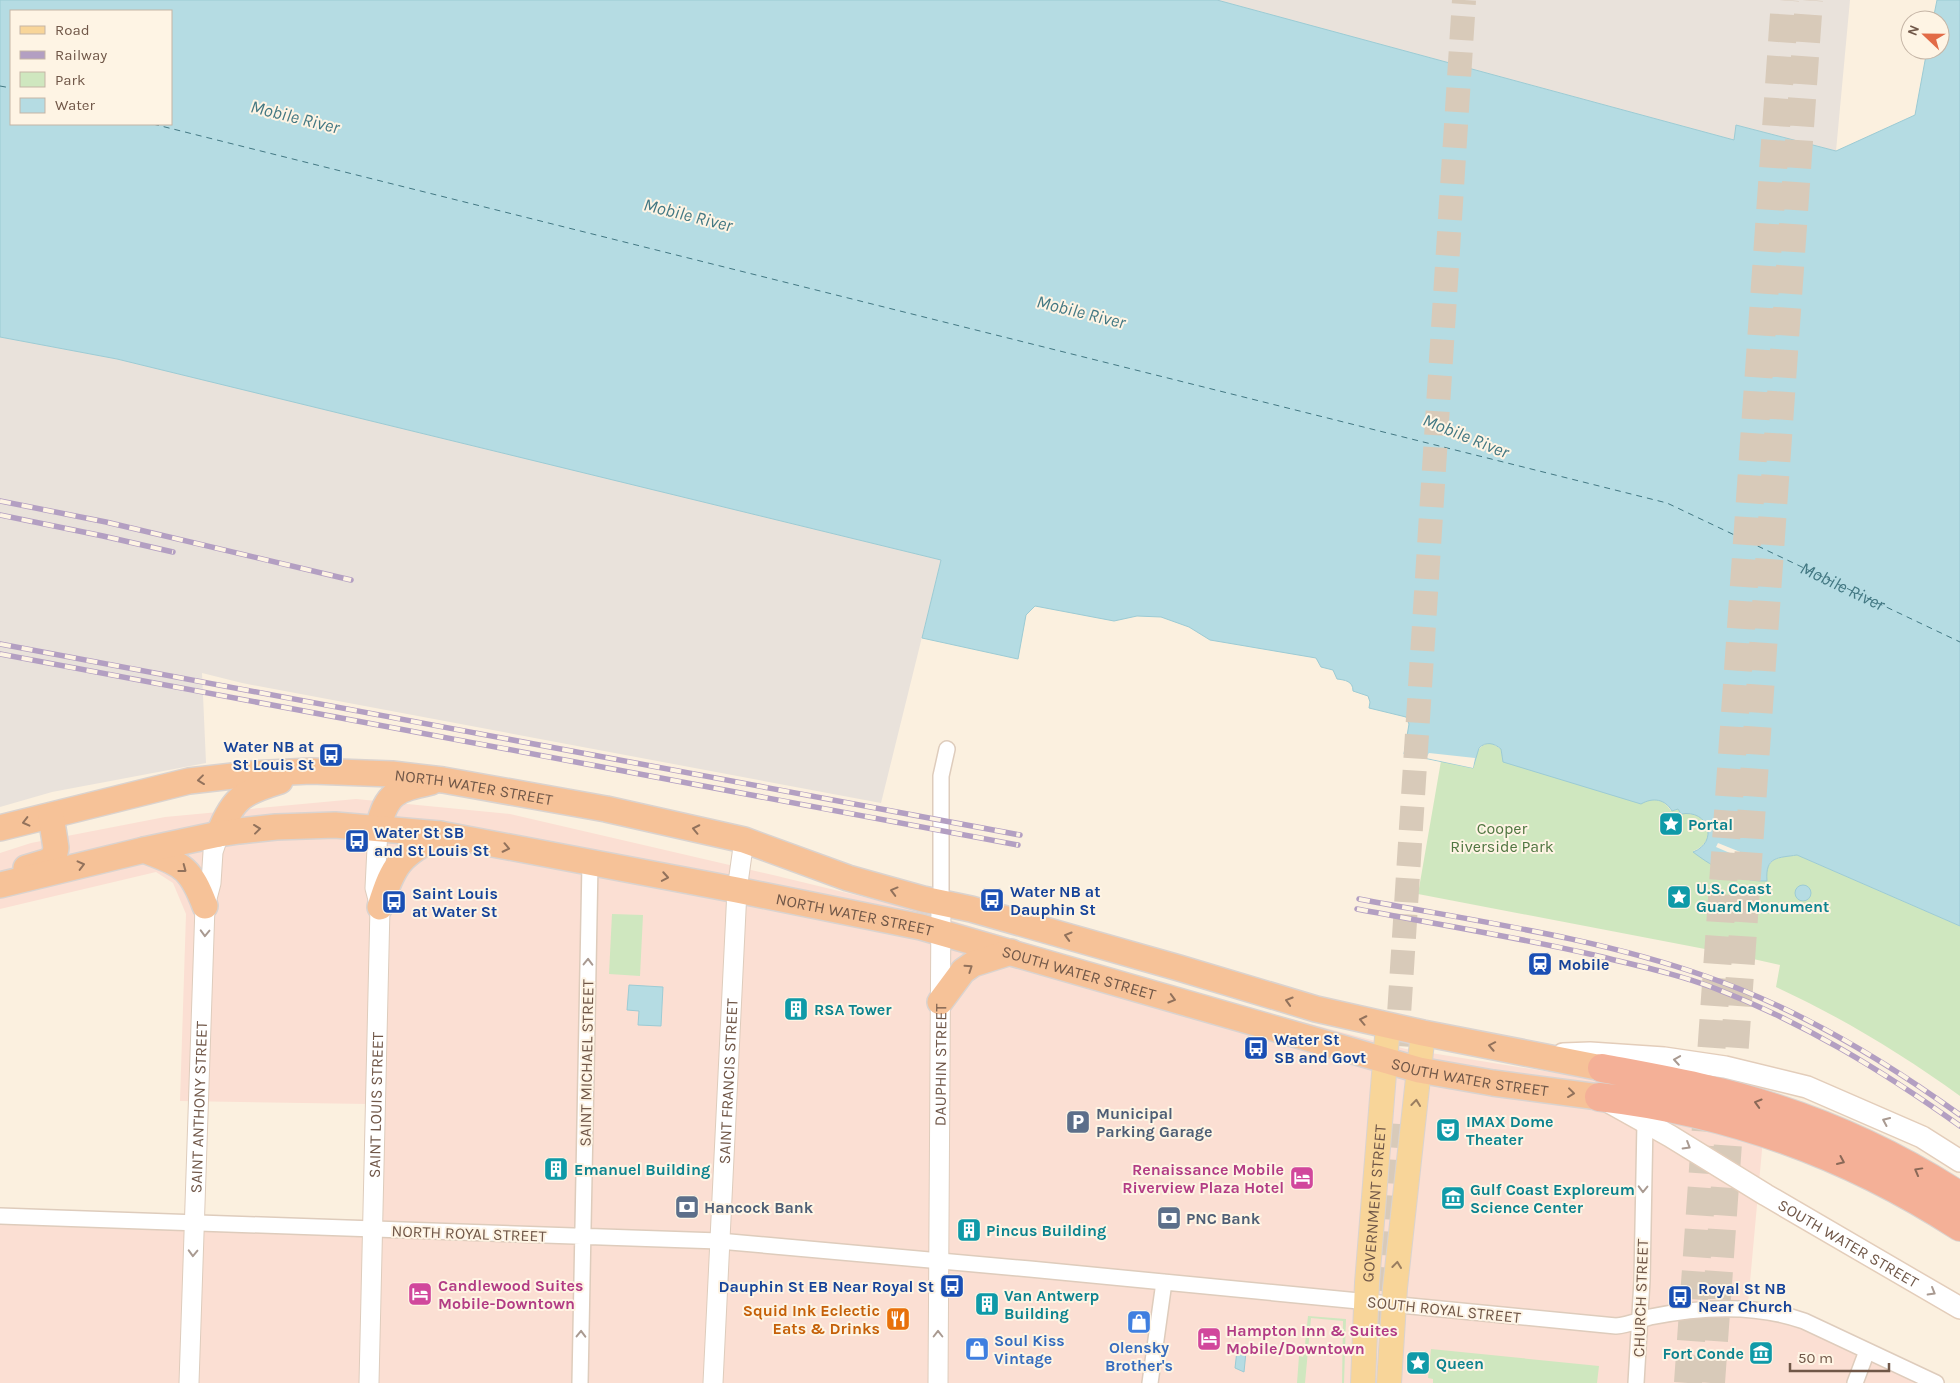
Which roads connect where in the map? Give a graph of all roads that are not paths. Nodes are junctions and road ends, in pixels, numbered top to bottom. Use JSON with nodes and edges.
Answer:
{"nodes":[{"id":1,"x":947,"y":749,"type":"dead end"},
{"id":2,"x":311,"y":771,"type":"junction"},
{"id":3,"x":337,"y":771,"type":"junction"},
{"id":4,"x":442,"y":780,"type":"junction"},
{"id":5,"x":52,"y":816,"type":"junction"},
{"id":6,"x":0,"y":828,"type":"edge"},
{"id":7,"x":378,"y":828,"type":"junction"},
{"id":8,"x":219,"y":834,"type":"junction"},
{"id":9,"x":440,"y":834,"type":"junction"},
{"id":10,"x":744,"y":840,"type":"junction"},
{"id":11,"x":144,"y":850,"type":"junction"},
{"id":12,"x":590,"y":864,"type":"junction"},
{"id":13,"x":0,"y":876,"type":"edge"},
{"id":14,"x":0,"y":885,"type":"edge"},
{"id":15,"x":737,"y":890,"type":"junction"},
{"id":16,"x":941,"y":903,"type":"junction"},
{"id":17,"x":205,"y":906,"type":"junction"},
{"id":18,"x":380,"y":907,"type":"junction"},
{"id":19,"x":940,"y":932,"type":"junction"},
{"id":20,"x":1011,"y":952,"type":"junction"},
{"id":21,"x":940,"y":1002,"type":"junction"},
{"id":22,"x":1388,"y":1025,"type":"junction"},
{"id":23,"x":1423,"y":1033,"type":"junction"},
{"id":24,"x":1540,"y":1055,"type":"junction"},
{"id":25,"x":1385,"y":1061,"type":"junction"},
{"id":26,"x":1602,"y":1068,"type":"joint"},
{"id":27,"x":1420,"y":1070,"type":"junction"},
{"id":28,"x":1599,"y":1097,"type":"junction"},
{"id":29,"x":1645,"y":1122,"type":"junction"},
{"id":30,"x":1800,"y":1131,"type":"junction"},
{"id":31,"x":1960,"y":1161,"type":"edge"},
{"id":32,"x":1960,"y":1196,"type":"edge"},
{"id":33,"x":0,"y":1216,"type":"edge"},
{"id":34,"x":194,"y":1222,"type":"junction"},
{"id":35,"x":1960,"y":1227,"type":"edge"},
{"id":36,"x":373,"y":1230,"type":"junction"},
{"id":37,"x":583,"y":1236,"type":"junction"},
{"id":38,"x":719,"y":1241,"type":"junction"},
{"id":39,"x":938,"y":1261,"type":"junction"},
{"id":40,"x":1164,"y":1282,"type":"junction"},
{"id":41,"x":1366,"y":1302,"type":"junction"},
{"id":42,"x":1394,"y":1304,"type":"junction"},
{"id":43,"x":1960,"y":1308,"type":"edge"},
{"id":44,"x":1639,"y":1320,"type":"junction"},
{"id":45,"x":1378,"y":1327,"type":"tunnel mouth"},
{"id":46,"x":1867,"y":1351,"type":"junction"},
{"id":47,"x":189,"y":1383,"type":"edge"},
{"id":48,"x":368,"y":1383,"type":"edge"},
{"id":49,"x":580,"y":1383,"type":"edge"},
{"id":50,"x":712,"y":1383,"type":"edge"},
{"id":51,"x":938,"y":1383,"type":"edge"},
{"id":52,"x":1150,"y":1383,"type":"edge"},
{"id":53,"x":1363,"y":1383,"type":"edge"},
{"id":54,"x":1376,"y":1383,"type":"edge"},
{"id":55,"x":1389,"y":1383,"type":"edge"},
{"id":56,"x":1636,"y":1383,"type":"edge"},
{"id":57,"x":1855,"y":1383,"type":"edge"},
{"id":58,"x":1936,"y":1383,"type":"edge"}],
"edges":[{"from":1,"to":16,"type":"street","name":"DAUPHIN STREET"},
{"from":2,"to":3,"type":"highway","name":"NORTH WATER STREET"},
{"from":2,"to":5,"type":"highway","name":"NORTH WATER STREET","one_way":true},
{"from":2,"to":8,"type":"highway"},
{"from":3,"to":4,"type":"highway","name":"NORTH WATER STREET"},
{"from":3,"to":7,"type":"highway"},
{"from":4,"to":7,"type":"highway"},
{"from":10,"to":4,"type":"highway","name":"NORTH WATER STREET","one_way":true},
{"from":5,"to":6,"type":"highway","name":"NORTH WATER STREET","one_way":true},
{"from":5,"to":13,"type":"highway"},
{"from":8,"to":7,"type":"highway","name":"NORTH WATER STREET","one_way":true},
{"from":7,"to":9,"type":"highway","name":"NORTH WATER STREET"},
{"from":7,"to":18,"type":"street","name":"SAINT LOUIS STREET"},
{"from":8,"to":11,"type":"highway","name":"NORTH WATER STREET"},
{"from":8,"to":17,"type":"street","name":"SAINT ANTHONY STREET"},
{"from":9,"to":12,"type":"highway","name":"NORTH WATER STREET","one_way":true},
{"from":9,"to":18,"type":"highway"},
{"from":10,"to":15,"type":"street","name":"SAINT FRANCIS STREET"},
{"from":16,"to":10,"type":"highway","name":"NORTH WATER STREET","one_way":true},
{"from":14,"to":11,"type":"highway","name":"NORTH WATER STREET","one_way":true},
{"from":11,"to":17,"type":"highway","one_way":true},
{"from":12,"to":15,"type":"highway","name":"NORTH WATER STREET","one_way":true},
{"from":37,"to":12,"type":"street","name":"SAINT MICHAEL STREET","one_way":true},
{"from":15,"to":19,"type":"highway","name":"NORTH WATER STREET"},
{"from":15,"to":38,"type":"street","name":"SAINT FRANCIS STREET"},
{"from":16,"to":19,"type":"street","name":"DAUPHIN STREET"},
{"from":22,"to":16,"type":"highway","name":"SOUTH WATER STREET","one_way":true},
{"from":17,"to":34,"type":"street","name":"SAINT ANTHONY STREET","one_way":true},
{"from":18,"to":36,"type":"street","name":"SAINT LOUIS STREET"},
{"from":19,"to":20,"type":"highway","name":"SOUTH WATER STREET"},
{"from":19,"to":21,"type":"street","name":"DAUPHIN STREET"},
{"from":21,"to":20,"type":"highway","one_way":true},
{"from":20,"to":25,"type":"highway","name":"SOUTH WATER STREET","one_way":true},
{"from":21,"to":39,"type":"street","name":"DAUPHIN STREET"},
{"from":22,"to":23,"type":"highway","name":"SOUTH WATER STREET"},
{"from":22,"to":25,"type":"main road","name":"GOVERNMENT STREET"},
{"from":24,"to":23,"type":"highway","name":"SOUTH WATER STREET","one_way":true},
{"from":23,"to":27,"type":"main road","name":"GOVERNMENT STREET"},
{"from":24,"to":26,"type":"highway","name":"SOUTH WATER STREET"},
{"from":31,"to":24,"type":"main road","name":"SOUTH WATER STREET","one_way":true},
{"from":25,"to":27,"type":"highway","name":"SOUTH WATER STREET"},
{"from":25,"to":41,"type":"main road","name":"GOVERNMENT STREET"},
{"from":30,"to":26,"type":"highway","one_way":true},
{"from":27,"to":28,"type":"highway","name":"SOUTH WATER STREET","one_way":true},
{"from":42,"to":27,"type":"main road","name":"GOVERNMENT STREET","one_way":true},
{"from":28,"to":29,"type":"main road","name":"SOUTH WATER STREET"},
{"from":28,"to":30,"type":"highway"},
{"from":29,"to":43,"type":"main road","name":"SOUTH WATER STREET","one_way":true},
{"from":29,"to":44,"type":"street","name":"CHURCH STREET","one_way":true},
{"from":32,"to":30,"type":"highway","one_way":true},
{"from":30,"to":35,"type":"highway","one_way":true},
{"from":33,"to":34,"type":"street","name":"NORTH ROYAL STREET"},
{"from":34,"to":36,"type":"street","name":"NORTH ROYAL STREET"},
{"from":34,"to":47,"type":"street","name":"SAINT ANTHONY STREET","one_way":true},
{"from":36,"to":37,"type":"street","name":"NORTH ROYAL STREET"},
{"from":36,"to":48,"type":"street","name":"SAINT LOUIS STREET"},
{"from":37,"to":38,"type":"street","name":"NORTH ROYAL STREET"},
{"from":49,"to":37,"type":"street","name":"SAINT MICHAEL STREET","one_way":true},
{"from":38,"to":39,"type":"street","name":"NORTH ROYAL STREET"},
{"from":38,"to":50,"type":"street","name":"SAINT FRANCIS STREET"},
{"from":39,"to":40,"type":"street","name":"SOUTH ROYAL STREET"},
{"from":51,"to":39,"type":"street","name":"DAUPHIN STREET","one_way":true},
{"from":40,"to":41,"type":"street","name":"SOUTH ROYAL STREET"},
{"from":40,"to":52,"type":"street"},
{"from":41,"to":42,"type":"street","name":"SOUTH ROYAL STREET"},
{"from":41,"to":53,"type":"main road","name":"GOVERNMENT STREET"},
{"from":42,"to":44,"type":"street","name":"SOUTH ROYAL STREET"},
{"from":42,"to":55,"type":"main road","name":"GOVERNMENT STREET"},
{"from":44,"to":46,"type":"street","name":"SOUTH ROYAL STREET"},
{"from":44,"to":56,"type":"street","name":"CHURCH STREET"},
{"from":45,"to":54,"type":"main road"},
{"from":46,"to":57,"type":"street"},
{"from":46,"to":58,"type":"street","name":"SOUTH ROYAL STREET"}]}
